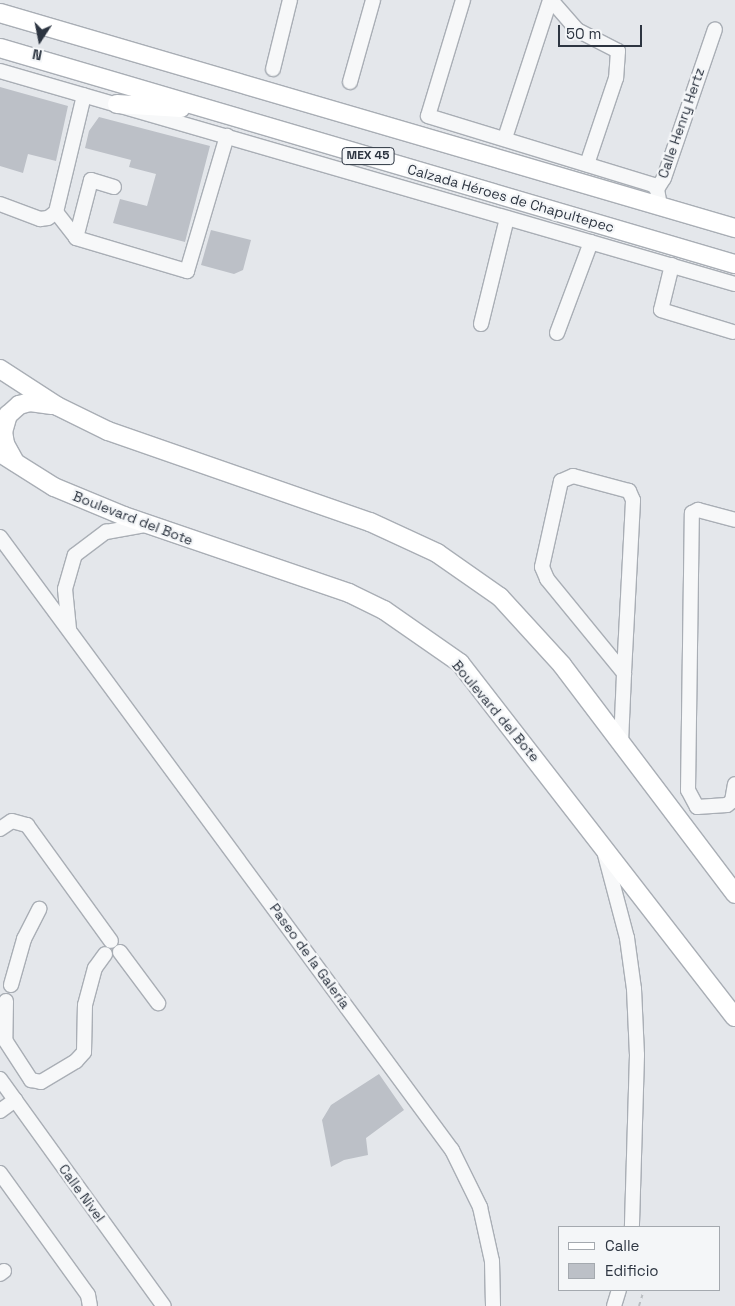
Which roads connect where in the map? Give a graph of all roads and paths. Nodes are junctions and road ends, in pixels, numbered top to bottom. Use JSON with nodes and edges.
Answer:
{"nodes":[{"id":1,"x":290,"y":0,"type":"edge"},
{"id":2,"x":373,"y":0,"type":"edge"},
{"id":3,"x":464,"y":0,"type":"edge"},
{"id":4,"x":550,"y":0,"type":"edge"},
{"id":5,"x":0,"y":13,"type":"edge"},
{"id":6,"x":715,"y":29,"type":"dead end"},
{"id":7,"x":0,"y":48,"type":"edge"},
{"id":8,"x":272,"y":69,"type":"dead end"},
{"id":9,"x":0,"y":71,"type":"edge"},
{"id":10,"x":350,"y":82,"type":"dead end"},
{"id":11,"x":84,"y":95,"type":"junction"},
{"id":12,"x":117,"y":104,"type":"junction"},
{"id":13,"x":210,"y":109,"type":"junction"},
{"id":14,"x":227,"y":136,"type":"junction"},
{"id":15,"x":505,"y":138,"type":"junction"},
{"id":16,"x":587,"y":164,"type":"junction"},
{"id":17,"x":114,"y":187,"type":"dead end"},
{"id":18,"x":659,"y":198,"type":"junction"},
{"id":19,"x":0,"y":204,"type":"edge"},
{"id":20,"x":56,"y":212,"type":"junction"},
{"id":21,"x":507,"y":218,"type":"junction"},
{"id":22,"x":735,"y":228,"type":"edge"},
{"id":23,"x":76,"y":238,"type":"junction"},
{"id":24,"x":591,"y":242,"type":"junction"},
{"id":25,"x":735,"y":264,"type":"edge"},
{"id":26,"x":672,"y":266,"type":"junction"},
{"id":27,"x":735,"y":284,"type":"edge"},
{"id":28,"x":481,"y":324,"type":"dead end"},
{"id":29,"x":733,"y":332,"type":"dead end"},
{"id":30,"x":557,"y":333,"type":"dead end"},
{"id":31,"x":0,"y":369,"type":"edge"},
{"id":32,"x":57,"y":406,"type":"junction"},
{"id":33,"x":0,"y":453,"type":"edge"},
{"id":34,"x":16,"y":463,"type":"junction"},
{"id":35,"x":735,"y":520,"type":"edge"},
{"id":36,"x":148,"y":524,"type":"junction"},
{"id":37,"x":0,"y":537,"type":"edge"},
{"id":38,"x":69,"y":632,"type":"junction"},
{"id":39,"x":624,"y":673,"type":"junction"},
{"id":40,"x":621,"y":743,"type":"junction"},
{"id":41,"x":735,"y":784,"type":"edge"},
{"id":42,"x":697,"y":807,"type":"junction"},
{"id":43,"x":682,"y":824,"type":"junction"},
{"id":44,"x":0,"y":829,"type":"edge"},
{"id":45,"x":604,"y":848,"type":"junction"},
{"id":46,"x":735,"y":894,"type":"edge"},
{"id":47,"x":39,"y":910,"type":"dead end"},
{"id":48,"x":111,"y":941,"type":"junction"},
{"id":49,"x":120,"y":952,"type":"junction"},
{"id":50,"x":105,"y":954,"type":"junction"},
{"id":51,"x":6,"y":984,"type":"edge"},
{"id":52,"x":3,"y":1001,"type":"edge"},
{"id":53,"x":158,"y":1003,"type":"dead end"},
{"id":54,"x":735,"y":1017,"type":"edge"},
{"id":55,"x":2,"y":1036,"type":"edge"},
{"id":56,"x":0,"y":1079,"type":"edge"},
{"id":57,"x":14,"y":1100,"type":"junction"},
{"id":58,"x":0,"y":1111,"type":"edge"},
{"id":59,"x":0,"y":1173,"type":"edge"},
{"id":60,"x":632,"y":1226,"type":"edge"},
{"id":61,"x":619,"y":1291,"type":"edge"},
{"id":62,"x":644,"y":1291,"type":"edge"},
{"id":63,"x":90,"y":1306,"type":"edge"},
{"id":64,"x":164,"y":1306,"type":"edge"},
{"id":65,"x":493,"y":1306,"type":"edge"},
{"id":66,"x":614,"y":1306,"type":"edge"},
{"id":67,"x":639,"y":1306,"type":"edge"}],
"edges":[{"from":1,"to":8,"type":"street"},
{"from":2,"to":10,"type":"street"},
{"from":3,"to":15,"type":"street"},
{"from":4,"to":15,"type":"street"},
{"from":4,"to":16,"type":"street"},
{"from":5,"to":18,"type":"main road","number":"MEX 45"},
{"from":6,"to":18,"type":"street","name":"Calle Henry Hertz"},
{"from":7,"to":13,"type":"main road","name":"Calzada Héroes de Chapultepec","number":"MEX 45"},
{"from":9,"to":11,"type":"street"},
{"from":11,"to":12,"type":"street"},
{"from":11,"to":20,"type":"street"},
{"from":12,"to":13,"type":"main road"},
{"from":12,"to":14,"type":"street"},
{"from":13,"to":25,"type":"main road","name":"Calzada Héroes de Chapultepec","number":"MEX 45"},
{"from":14,"to":21,"type":"street"},
{"from":14,"to":23,"type":"street"},
{"from":15,"to":16,"type":"street"},
{"from":16,"to":18,"type":"street"},
{"from":17,"to":23,"type":"street"},
{"from":18,"to":22,"type":"main road","number":"MEX 45"},
{"from":19,"to":20,"type":"street"},
{"from":20,"to":23,"type":"street"},
{"from":21,"to":24,"type":"street"},
{"from":21,"to":28,"type":"street"},
{"from":24,"to":26,"type":"street"},
{"from":24,"to":30,"type":"street"},
{"from":26,"to":27,"type":"street"},
{"from":26,"to":29,"type":"street"},
{"from":31,"to":32,"type":"main road"},
{"from":32,"to":34,"type":"main road"},
{"from":32,"to":40,"type":"main road"},
{"from":33,"to":34,"type":"main road","name":"Boulevard del Bote"},
{"from":34,"to":36,"type":"main road","name":"Boulevard del Bote"},
{"from":35,"to":42,"type":"street"},
{"from":36,"to":38,"type":"street"},
{"from":36,"to":45,"type":"main road","name":"Boulevard del Bote"},
{"from":37,"to":38,"type":"street","name":"Paseo de la Galería"},
{"from":38,"to":65,"type":"street","name":"Paseo de la Galería"},
{"from":39,"to":39,"type":"street"},
{"from":39,"to":40,"type":"street"},
{"from":40,"to":43,"type":"main road"},
{"from":41,"to":42,"type":"street"},
{"from":42,"to":43,"type":"street"},
{"from":43,"to":46,"type":"main road"},
{"from":44,"to":48,"type":"street"},
{"from":45,"to":54,"type":"main road","name":"Boulevard del Bote"},
{"from":45,"to":60,"type":"street"},
{"from":47,"to":51,"type":"street"},
{"from":48,"to":49,"type":"street"},
{"from":48,"to":50,"type":"street"},
{"from":49,"to":50,"type":"street"},
{"from":49,"to":53,"type":"street"},
{"from":50,"to":55,"type":"street"},
{"from":51,"to":52,"type":"street"},
{"from":52,"to":55,"type":"street"},
{"from":56,"to":57,"type":"street","name":"Calle Nivel"},
{"from":57,"to":58,"type":"street"},
{"from":57,"to":64,"type":"street","name":"Calle Nivel"},
{"from":59,"to":63,"type":"street"},
{"from":61,"to":66,"type":"street"},
{"from":62,"to":67,"type":"path"}]}
